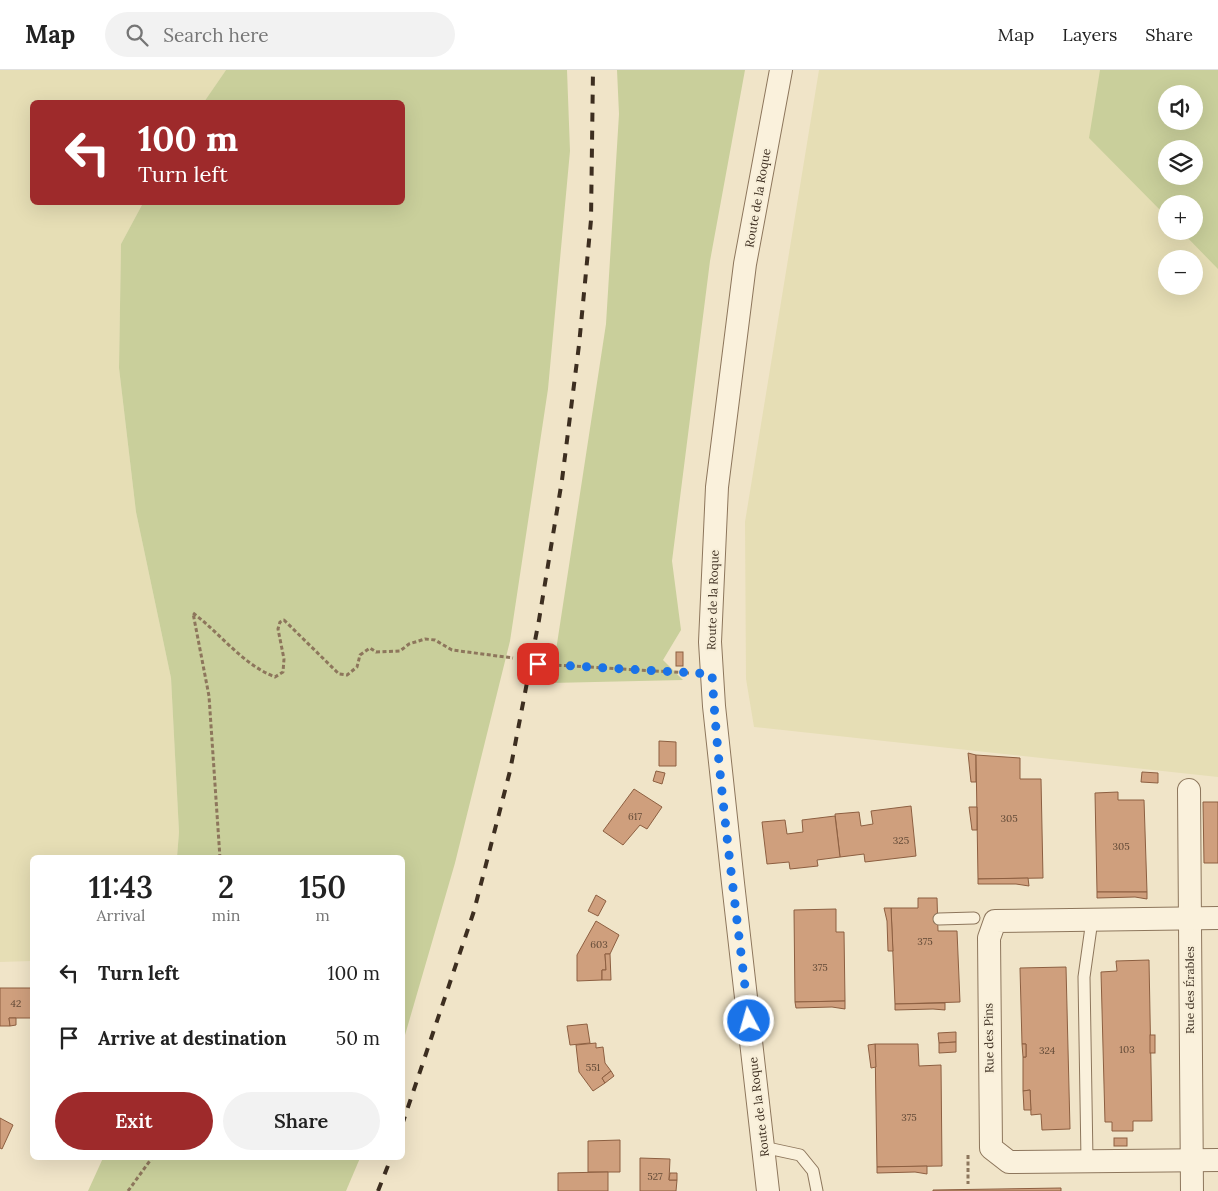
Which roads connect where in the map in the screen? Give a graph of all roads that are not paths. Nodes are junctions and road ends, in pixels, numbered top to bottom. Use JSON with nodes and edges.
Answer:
{"nodes":[{"id":1,"x":781,"y":70,"type":"edge"},
{"id":2,"x":1189,"y":790,"type":"dead end"},
{"id":3,"x":974,"y":918,"type":"dead end"},
{"id":4,"x":1190,"y":918,"type":"junction"},
{"id":5,"x":1218,"y":918,"type":"edge"},
{"id":6,"x":939,"y":919,"type":"dead end"},
{"id":7,"x":1092,"y":920,"type":"junction"},
{"id":8,"x":763,"y":1147,"type":"junction"},
{"id":9,"x":1087,"y":1160,"type":"junction"},
{"id":10,"x":1191,"y":1160,"type":"junction"},
{"id":11,"x":1218,"y":1160,"type":"edge"},
{"id":12,"x":768,"y":1191,"type":"edge"},
{"id":13,"x":817,"y":1191,"type":"edge"},
{"id":14,"x":1192,"y":1191,"type":"edge"}],
"edges":[{"from":1,"to":8,"type":"street","name":"Route de la Roque"},
{"from":2,"to":4,"type":"street","name":"Rue des Érables"},
{"from":3,"to":6,"type":"lane"},
{"from":4,"to":5,"type":"street","name":"Rue des Pins"},
{"from":4,"to":7,"type":"street","name":"Rue des Pins"},
{"from":4,"to":10,"type":"street","name":"Rue des Érables"},
{"from":7,"to":9,"type":"lane"},
{"from":7,"to":9,"type":"street","name":"Rue des Pins"},
{"from":8,"to":12,"type":"street","name":"Route de la Roque"},
{"from":8,"to":13,"type":"lane"},
{"from":9,"to":10,"type":"street","name":"Rue des Pins"},
{"from":10,"to":11,"type":"street","name":"Rue des Pins"},
{"from":10,"to":14,"type":"street","name":"Rue des Érables"}]}
